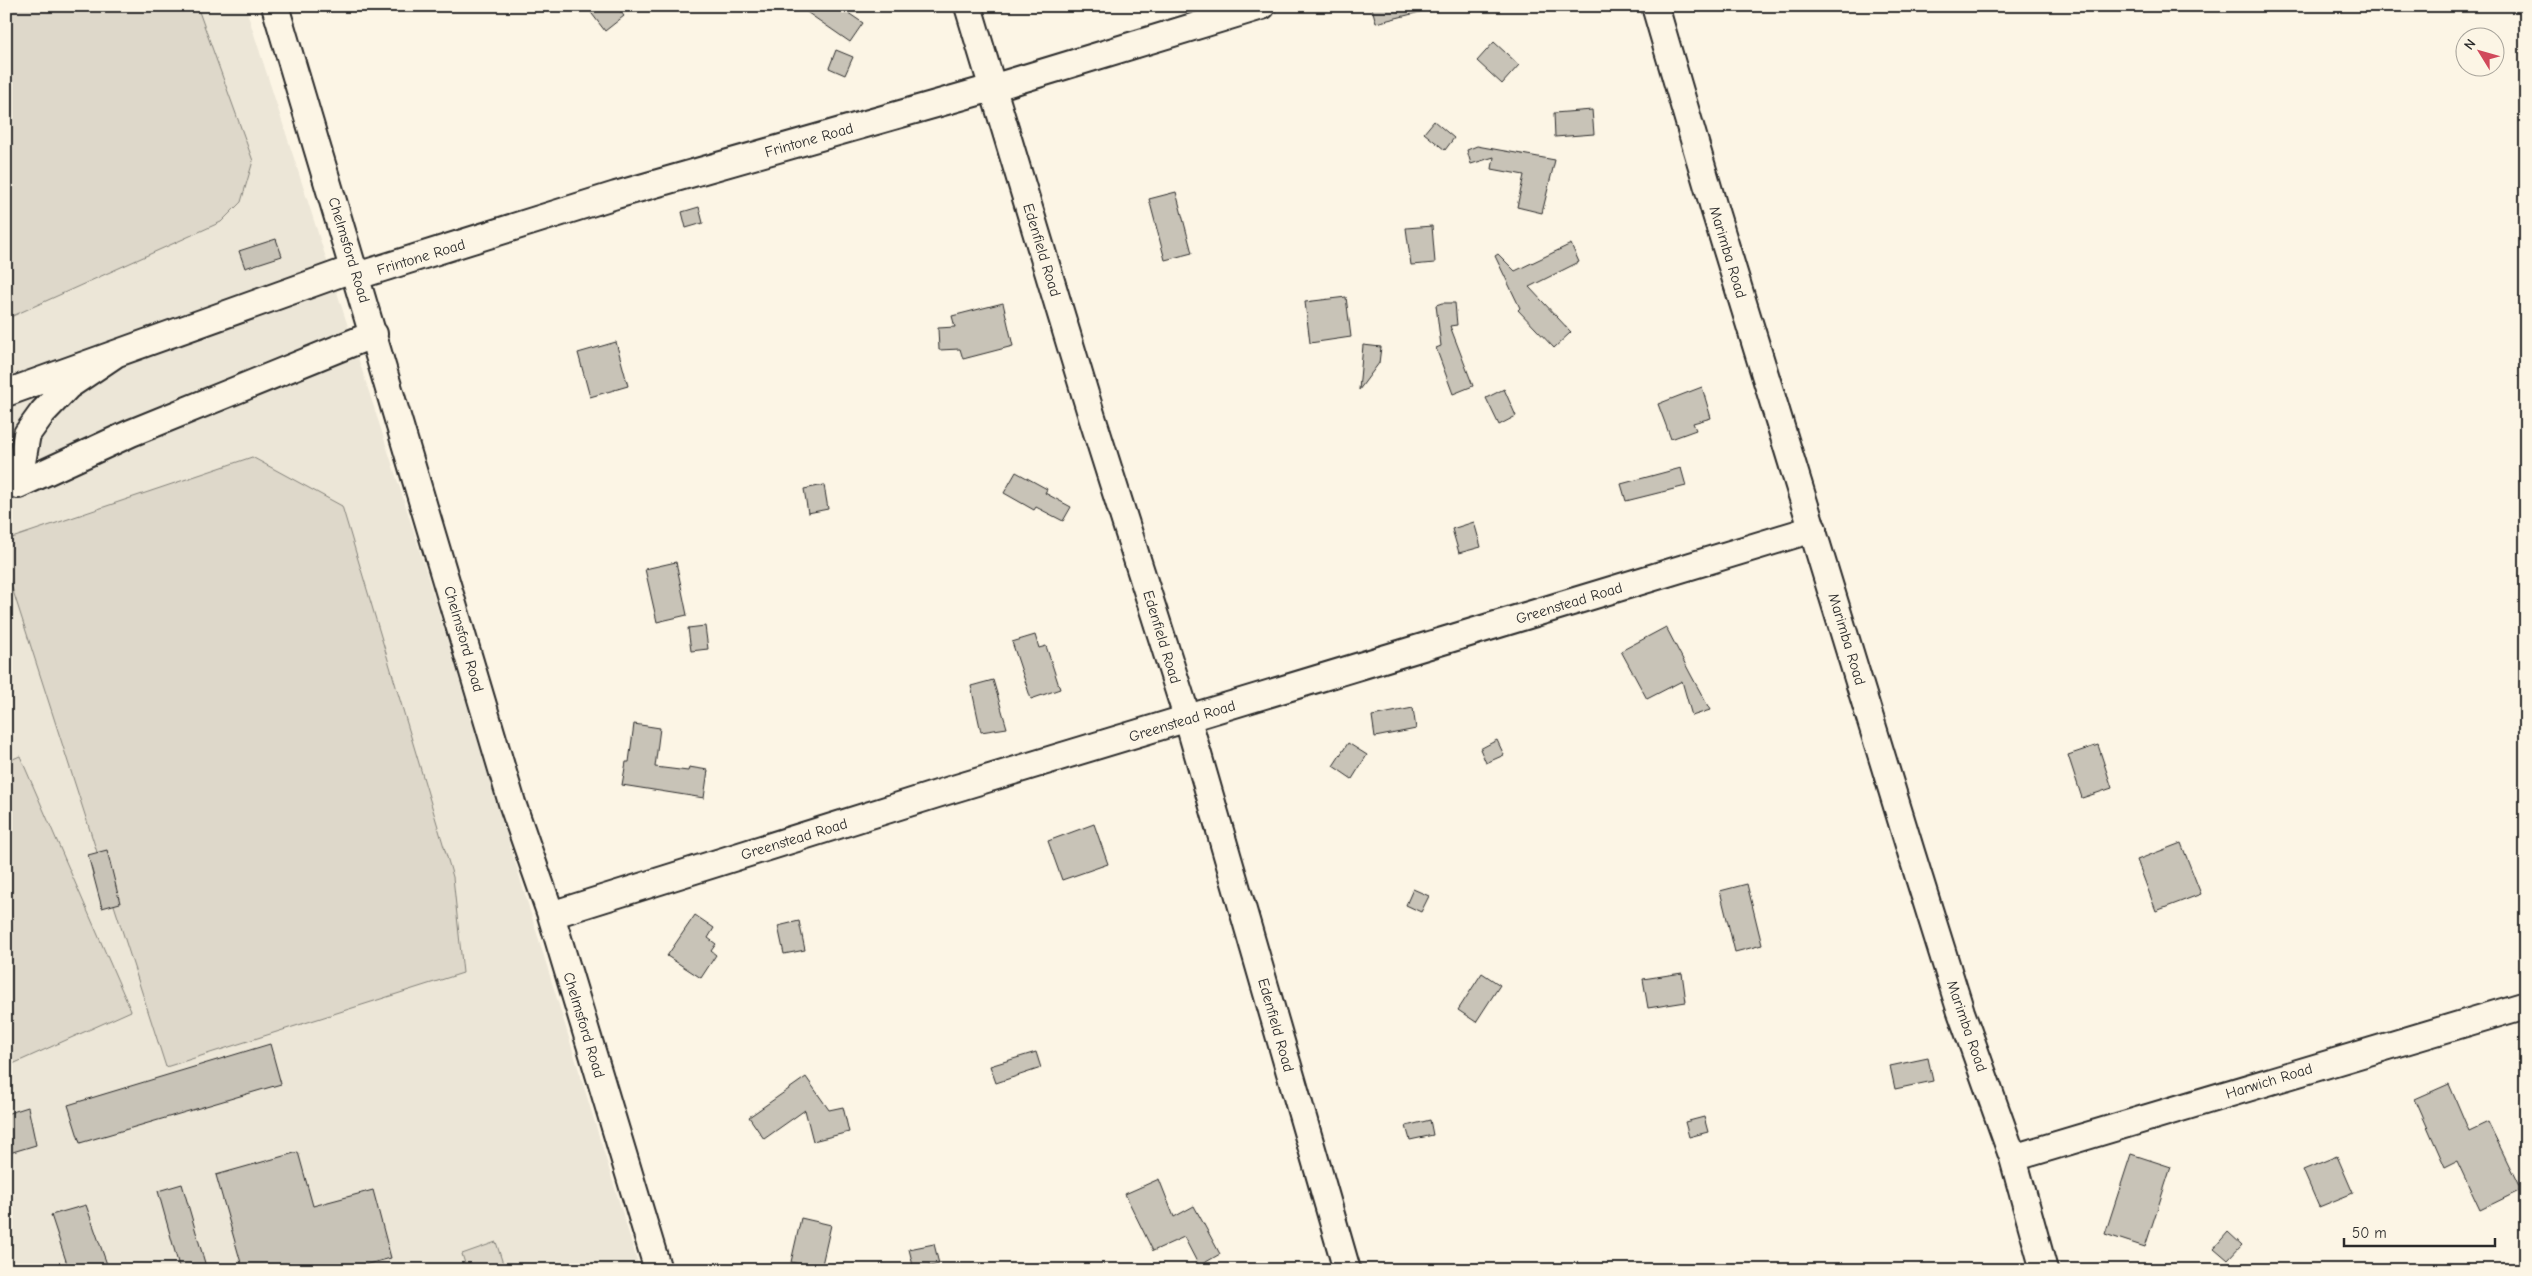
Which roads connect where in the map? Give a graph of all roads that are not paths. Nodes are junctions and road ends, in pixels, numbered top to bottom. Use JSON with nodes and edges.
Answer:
{"nodes":[{"id":1,"x":275,"y":6,"type":"edge"},
{"id":2,"x":968,"y":6,"type":"edge"},
{"id":3,"x":1262,"y":6,"type":"edge"},
{"id":4,"x":1655,"y":6,"type":"edge"},
{"id":5,"x":992,"y":88,"type":"junction"},
{"id":6,"x":356,"y":272,"type":"junction"},
{"id":7,"x":374,"y":334,"type":"junction"},
{"id":8,"x":114,"y":355,"type":"junction"},
{"id":9,"x":6,"y":393,"type":"edge"},
{"id":10,"x":1813,"y":529,"type":"junction"},
{"id":11,"x":1188,"y":720,"type":"junction"},
{"id":12,"x":551,"y":915,"type":"junction"},
{"id":13,"x":2526,"y":1005,"type":"edge"},
{"id":14,"x":2013,"y":1158,"type":"junction"},
{"id":15,"x":658,"y":1270,"type":"edge"},
{"id":16,"x":1347,"y":1270,"type":"edge"},
{"id":17,"x":2044,"y":1270,"type":"edge"}],
"edges":[{"from":1,"to":6,"type":"street","name":"Chelmsford Road"},
{"from":2,"to":5,"type":"street","name":"Edenfield Road"},
{"from":3,"to":5,"type":"street","name":"Frintone Road"},
{"from":4,"to":10,"type":"street","name":"Marimba Road"},
{"from":5,"to":6,"type":"street","name":"Frintone Road"},
{"from":5,"to":11,"type":"street","name":"Edenfield Road"},
{"from":6,"to":7,"type":"street","name":"Chelmsford Road"},
{"from":6,"to":8,"type":"street","name":"Frintone Road"},
{"from":7,"to":8,"type":"street"},
{"from":7,"to":12,"type":"street","name":"Chelmsford Road"},
{"from":8,"to":9,"type":"street"},
{"from":10,"to":11,"type":"street","name":"Greenstead Road"},
{"from":10,"to":14,"type":"street","name":"Marimba Road"},
{"from":11,"to":12,"type":"street","name":"Greenstead Road"},
{"from":11,"to":16,"type":"street","name":"Edenfield Road"},
{"from":12,"to":15,"type":"street","name":"Chelmsford Road"},
{"from":13,"to":14,"type":"street","name":"Harwich Road"},
{"from":14,"to":17,"type":"street","name":"Marimba Road"}]}
